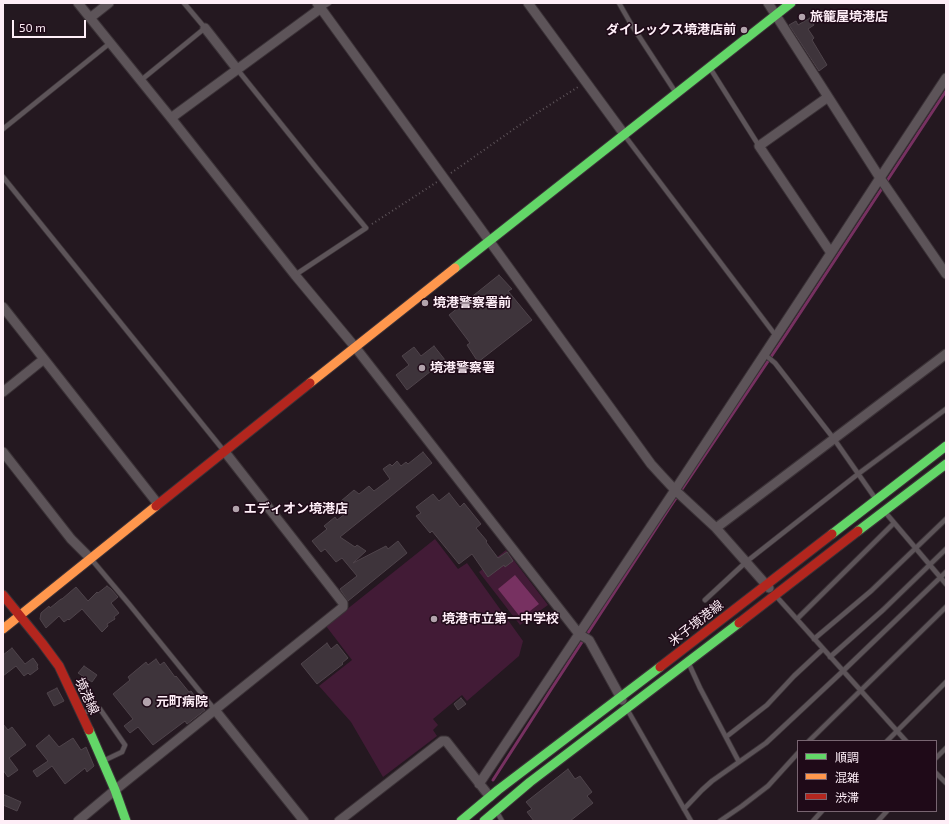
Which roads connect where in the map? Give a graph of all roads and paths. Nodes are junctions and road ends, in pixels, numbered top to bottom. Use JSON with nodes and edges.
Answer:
{"nodes":[{"id":1,"x":78,"y":3,"type":"edge"},
{"id":2,"x":109,"y":3,"type":"edge"},
{"id":3,"x":184,"y":3,"type":"edge"},
{"id":4,"x":528,"y":3,"type":"edge"},
{"id":5,"x":619,"y":3,"type":"edge"},
{"id":6,"x":768,"y":3,"type":"edge"},
{"id":7,"x":791,"y":3,"type":"edge"},
{"id":8,"x":322,"y":5,"type":"edge"},
{"id":9,"x":775,"y":15,"type":"junction"},
{"id":10,"x":90,"y":18,"type":"junction"},
{"id":11,"x":205,"y":28,"type":"junction"},
{"id":12,"x":110,"y":43,"type":"junction"},
{"id":13,"x":709,"y":67,"type":"junction"},
{"id":14,"x":237,"y":69,"type":"junction"},
{"id":15,"x":946,"y":78,"type":"edge"},
{"id":16,"x":140,"y":81,"type":"junction"},
{"id":17,"x":585,"y":82,"type":"junction"},
{"id":18,"x":676,"y":93,"type":"junction"},
{"id":19,"x":828,"y":97,"type":"junction"},
{"id":20,"x":171,"y":118,"type":"junction"},
{"id":21,"x":3,"y":129,"type":"edge"},
{"id":22,"x":624,"y":134,"type":"junction"},
{"id":23,"x":759,"y":146,"type":"junction"},
{"id":24,"x":3,"y":177,"type":"edge"},
{"id":25,"x":444,"y":177,"type":"junction"},
{"id":26,"x":880,"y":178,"type":"junction"},
{"id":27,"x":366,"y":228,"type":"junction"},
{"id":28,"x":490,"y":241,"type":"junction"},
{"id":29,"x":831,"y":253,"type":"junction"},
{"id":30,"x":946,"y":274,"type":"edge"},
{"id":31,"x":296,"y":275,"type":"junction"},
{"id":32,"x":3,"y":307,"type":"edge"},
{"id":33,"x":776,"y":336,"type":"junction"},
{"id":34,"x":355,"y":348,"type":"junction"},
{"id":35,"x":764,"y":354,"type":"junction"},
{"id":36,"x":946,"y":354,"type":"edge"},
{"id":37,"x":44,"y":359,"type":"junction"},
{"id":38,"x":3,"y":392,"type":"edge"},
{"id":39,"x":946,"y":409,"type":"edge"},
{"id":40,"x":834,"y":439,"type":"junction"},
{"id":41,"x":946,"y":446,"type":"edge"},
{"id":42,"x":3,"y":452,"type":"edge"},
{"id":43,"x":224,"y":452,"type":"junction"},
{"id":44,"x":946,"y":464,"type":"edge"},
{"id":45,"x":858,"y":474,"type":"junction"},
{"id":46,"x":674,"y":490,"type":"junction"},
{"id":47,"x":876,"y":500,"type":"junction"},
{"id":48,"x":158,"y":504,"type":"junction"},
{"id":49,"x":884,"y":512,"type":"junction"},
{"id":50,"x":946,"y":519,"type":"edge"},
{"id":51,"x":894,"y":523,"type":"junction"},
{"id":52,"x":716,"y":528,"type":"junction"},
{"id":53,"x":915,"y":548,"type":"junction"},
{"id":54,"x":946,"y":549,"type":"edge"},
{"id":55,"x":91,"y":558,"type":"junction"},
{"id":56,"x":746,"y":562,"type":"junction"},
{"id":57,"x":929,"y":564,"type":"junction"},
{"id":58,"x":946,"y":572,"type":"edge"},
{"id":59,"x":940,"y":577,"type":"junction"},
{"id":60,"x":946,"y":584,"type":"edge"},
{"id":61,"x":766,"y":585,"type":"junction"},
{"id":62,"x":3,"y":595,"type":"edge"},
{"id":63,"x":775,"y":596,"type":"junction"},
{"id":64,"x":705,"y":600,"type":"dead end"},
{"id":65,"x":946,"y":606,"type":"edge"},
{"id":66,"x":20,"y":616,"type":"junction"},
{"id":67,"x":796,"y":619,"type":"junction"},
{"id":68,"x":3,"y":629,"type":"edge"},
{"id":69,"x":579,"y":634,"type":"junction"},
{"id":70,"x":814,"y":639,"type":"junction"},
{"id":71,"x":824,"y":650,"type":"junction"},
{"id":72,"x":830,"y":657,"type":"junction"},
{"id":73,"x":687,"y":662,"type":"junction"},
{"id":74,"x":843,"y":671,"type":"junction"},
{"id":75,"x":946,"y":682,"type":"edge"},
{"id":76,"x":860,"y":690,"type":"junction"},
{"id":77,"x":621,"y":697,"type":"junction"},
{"id":78,"x":626,"y":708,"type":"junction"},
{"id":79,"x":215,"y":710,"type":"junction"},
{"id":80,"x":82,"y":714,"type":"junction"},
{"id":81,"x":896,"y":731,"type":"junction"},
{"id":82,"x":726,"y":737,"type":"junction"},
{"id":83,"x":810,"y":740,"type":"edge"},
{"id":84,"x":888,"y":740,"type":"edge"},
{"id":85,"x":905,"y":740,"type":"edge"},
{"id":86,"x":946,"y":748,"type":"edge"},
{"id":87,"x":797,"y":754,"type":"edge"},
{"id":88,"x":937,"y":757,"type":"edge"},
{"id":89,"x":102,"y":761,"type":"junction"},
{"id":90,"x":739,"y":762,"type":"junction"},
{"id":91,"x":937,"y":774,"type":"edge"},
{"id":92,"x":946,"y":783,"type":"edge"},
{"id":93,"x":479,"y":784,"type":"junction"},
{"id":94,"x":115,"y":790,"type":"junction"},
{"id":95,"x":490,"y":797,"type":"junction"},
{"id":96,"x":684,"y":809,"type":"junction"},
{"id":97,"x":496,"y":810,"type":"junction"},
{"id":98,"x":821,"y":812,"type":"edge"},
{"id":99,"x":886,"y":812,"type":"edge"},
{"id":100,"x":78,"y":821,"type":"edge"},
{"id":101,"x":126,"y":821,"type":"edge"},
{"id":102,"x":304,"y":821,"type":"edge"},
{"id":103,"x":338,"y":821,"type":"edge"},
{"id":104,"x":461,"y":821,"type":"edge"},
{"id":105,"x":484,"y":821,"type":"edge"},
{"id":106,"x":502,"y":821,"type":"edge"},
{"id":107,"x":691,"y":821,"type":"edge"},
{"id":108,"x":720,"y":821,"type":"edge"},
{"id":109,"x":813,"y":821,"type":"edge"},
{"id":110,"x":878,"y":821,"type":"edge"}],
"edges":[{"from":1,"to":10,"type":"street"},
{"from":2,"to":10,"type":"street"},
{"from":3,"to":11,"type":"lane"},
{"from":4,"to":17,"type":"street"},
{"from":5,"to":18,"type":"lane"},
{"from":6,"to":9,"type":"street"},
{"from":7,"to":9,"type":"main road"},
{"from":8,"to":14,"type":"street"},
{"from":8,"to":25,"type":"street"},
{"from":9,"to":13,"type":"main road"},
{"from":9,"to":19,"type":"street"},
{"from":10,"to":12,"type":"street"},
{"from":11,"to":14,"type":"street"},
{"from":11,"to":16,"type":"lane"},
{"from":12,"to":16,"type":"street"},
{"from":12,"to":21,"type":"lane"},
{"from":13,"to":18,"type":"main road"},
{"from":13,"to":23,"type":"lane"},
{"from":14,"to":20,"type":"street"},
{"from":14,"to":27,"type":"lane"},
{"from":15,"to":26,"type":"street"},
{"from":16,"to":20,"type":"street"},
{"from":17,"to":22,"type":"street"},
{"from":17,"to":25,"type":"path"},
{"from":18,"to":22,"type":"main road"},
{"from":19,"to":23,"type":"street"},
{"from":19,"to":26,"type":"street"},
{"from":20,"to":31,"type":"street"},
{"from":22,"to":28,"type":"main road"},
{"from":22,"to":33,"type":"lane"},
{"from":23,"to":29,"type":"street"},
{"from":24,"to":43,"type":"lane"},
{"from":25,"to":27,"type":"path"},
{"from":25,"to":28,"type":"street"},
{"from":26,"to":29,"type":"street"},
{"from":26,"to":30,"type":"street"},
{"from":27,"to":31,"type":"lane"},
{"from":28,"to":34,"type":"main road"},
{"from":28,"to":46,"type":"street"},
{"from":29,"to":33,"type":"street"},
{"from":31,"to":34,"type":"street"},
{"from":32,"to":37,"type":"street"},
{"from":33,"to":35,"type":"street"},
{"from":34,"to":43,"type":"main road"},
{"from":34,"to":69,"type":"street"},
{"from":35,"to":40,"type":"lane"},
{"from":35,"to":46,"type":"street"},
{"from":36,"to":40,"type":"street"},
{"from":37,"to":38,"type":"street"},
{"from":37,"to":48,"type":"street"},
{"from":39,"to":45,"type":"lane"},
{"from":40,"to":45,"type":"lane"},
{"from":40,"to":52,"type":"street"},
{"from":41,"to":47,"type":"main road","name":"米子境港線"},
{"from":42,"to":55,"type":"street"},
{"from":43,"to":48,"type":"main road"},
{"from":43,"to":79,"type":"street"},
{"from":44,"to":49,"type":"main road","name":"米子境港線"},
{"from":45,"to":47,"type":"lane"},
{"from":45,"to":56,"type":"lane"},
{"from":46,"to":52,"type":"street"},
{"from":46,"to":69,"type":"street"},
{"from":47,"to":49,"type":"lane"},
{"from":47,"to":61,"type":"main road","name":"米子境港線"},
{"from":48,"to":55,"type":"main road"},
{"from":49,"to":51,"type":"lane"},
{"from":49,"to":63,"type":"main road","name":"米子境港線"},
{"from":50,"to":53,"type":"lane"},
{"from":51,"to":53,"type":"lane"},
{"from":51,"to":67,"type":"lane"},
{"from":52,"to":56,"type":"street"},
{"from":53,"to":57,"type":"lane"},
{"from":53,"to":70,"type":"lane"},
{"from":54,"to":57,"type":"lane"},
{"from":55,"to":66,"type":"main road"},
{"from":55,"to":79,"type":"lane"},
{"from":56,"to":61,"type":"street"},
{"from":56,"to":64,"type":"lane"},
{"from":57,"to":59,"type":"lane"},
{"from":57,"to":72,"type":"lane"},
{"from":58,"to":59,"type":"lane"},
{"from":59,"to":60,"type":"lane"},
{"from":59,"to":74,"type":"lane"},
{"from":61,"to":63,"type":"street"},
{"from":61,"to":77,"type":"main road","name":"米子境港線"},
{"from":62,"to":66,"type":"main road","name":"境港線"},
{"from":63,"to":67,"type":"lane"},
{"from":63,"to":73,"type":"main road","name":"米子境港線"},
{"from":65,"to":76,"type":"lane"},
{"from":66,"to":68,"type":"main road"},
{"from":66,"to":80,"type":"main road","name":"境港線"},
{"from":67,"to":70,"type":"lane"},
{"from":69,"to":77,"type":"street"},
{"from":69,"to":93,"type":"street"},
{"from":70,"to":71,"type":"lane"},
{"from":71,"to":72,"type":"lane"},
{"from":71,"to":82,"type":"lane"},
{"from":72,"to":74,"type":"lane"},
{"from":73,"to":78,"type":"main road","name":"米子境港線"},
{"from":73,"to":82,"type":"lane"},
{"from":74,"to":76,"type":"lane"},
{"from":74,"to":90,"type":"lane"},
{"from":75,"to":81,"type":"lane"},
{"from":76,"to":81,"type":"lane"},
{"from":76,"to":83,"type":"lane"},
{"from":77,"to":78,"type":"street"},
{"from":77,"to":95,"type":"main road","name":"米子境港線"},
{"from":78,"to":96,"type":"lane"},
{"from":78,"to":97,"type":"main road","name":"米子境港線"},
{"from":79,"to":94,"type":"street"},
{"from":79,"to":102,"type":"street"},
{"from":80,"to":89,"type":"main road","name":"境港線"},
{"from":80,"to":89,"type":"lane"},
{"from":81,"to":84,"type":"lane"},
{"from":81,"to":85,"type":"lane"},
{"from":82,"to":90,"type":"lane"},
{"from":86,"to":88,"type":"lane"},
{"from":87,"to":108,"type":"lane"},
{"from":89,"to":94,"type":"main road","name":"境港線"},
{"from":90,"to":96,"type":"lane"},
{"from":91,"to":92,"type":"lane"},
{"from":93,"to":95,"type":"street"},
{"from":93,"to":103,"type":"street"},
{"from":94,"to":100,"type":"street"},
{"from":94,"to":101,"type":"main road","name":"境港線"},
{"from":95,"to":104,"type":"main road","name":"米子境港線"},
{"from":96,"to":107,"type":"lane"},
{"from":97,"to":105,"type":"main road","name":"米子境港線"},
{"from":97,"to":106,"type":"lane"},
{"from":98,"to":109,"type":"lane"},
{"from":99,"to":110,"type":"lane"}]}
